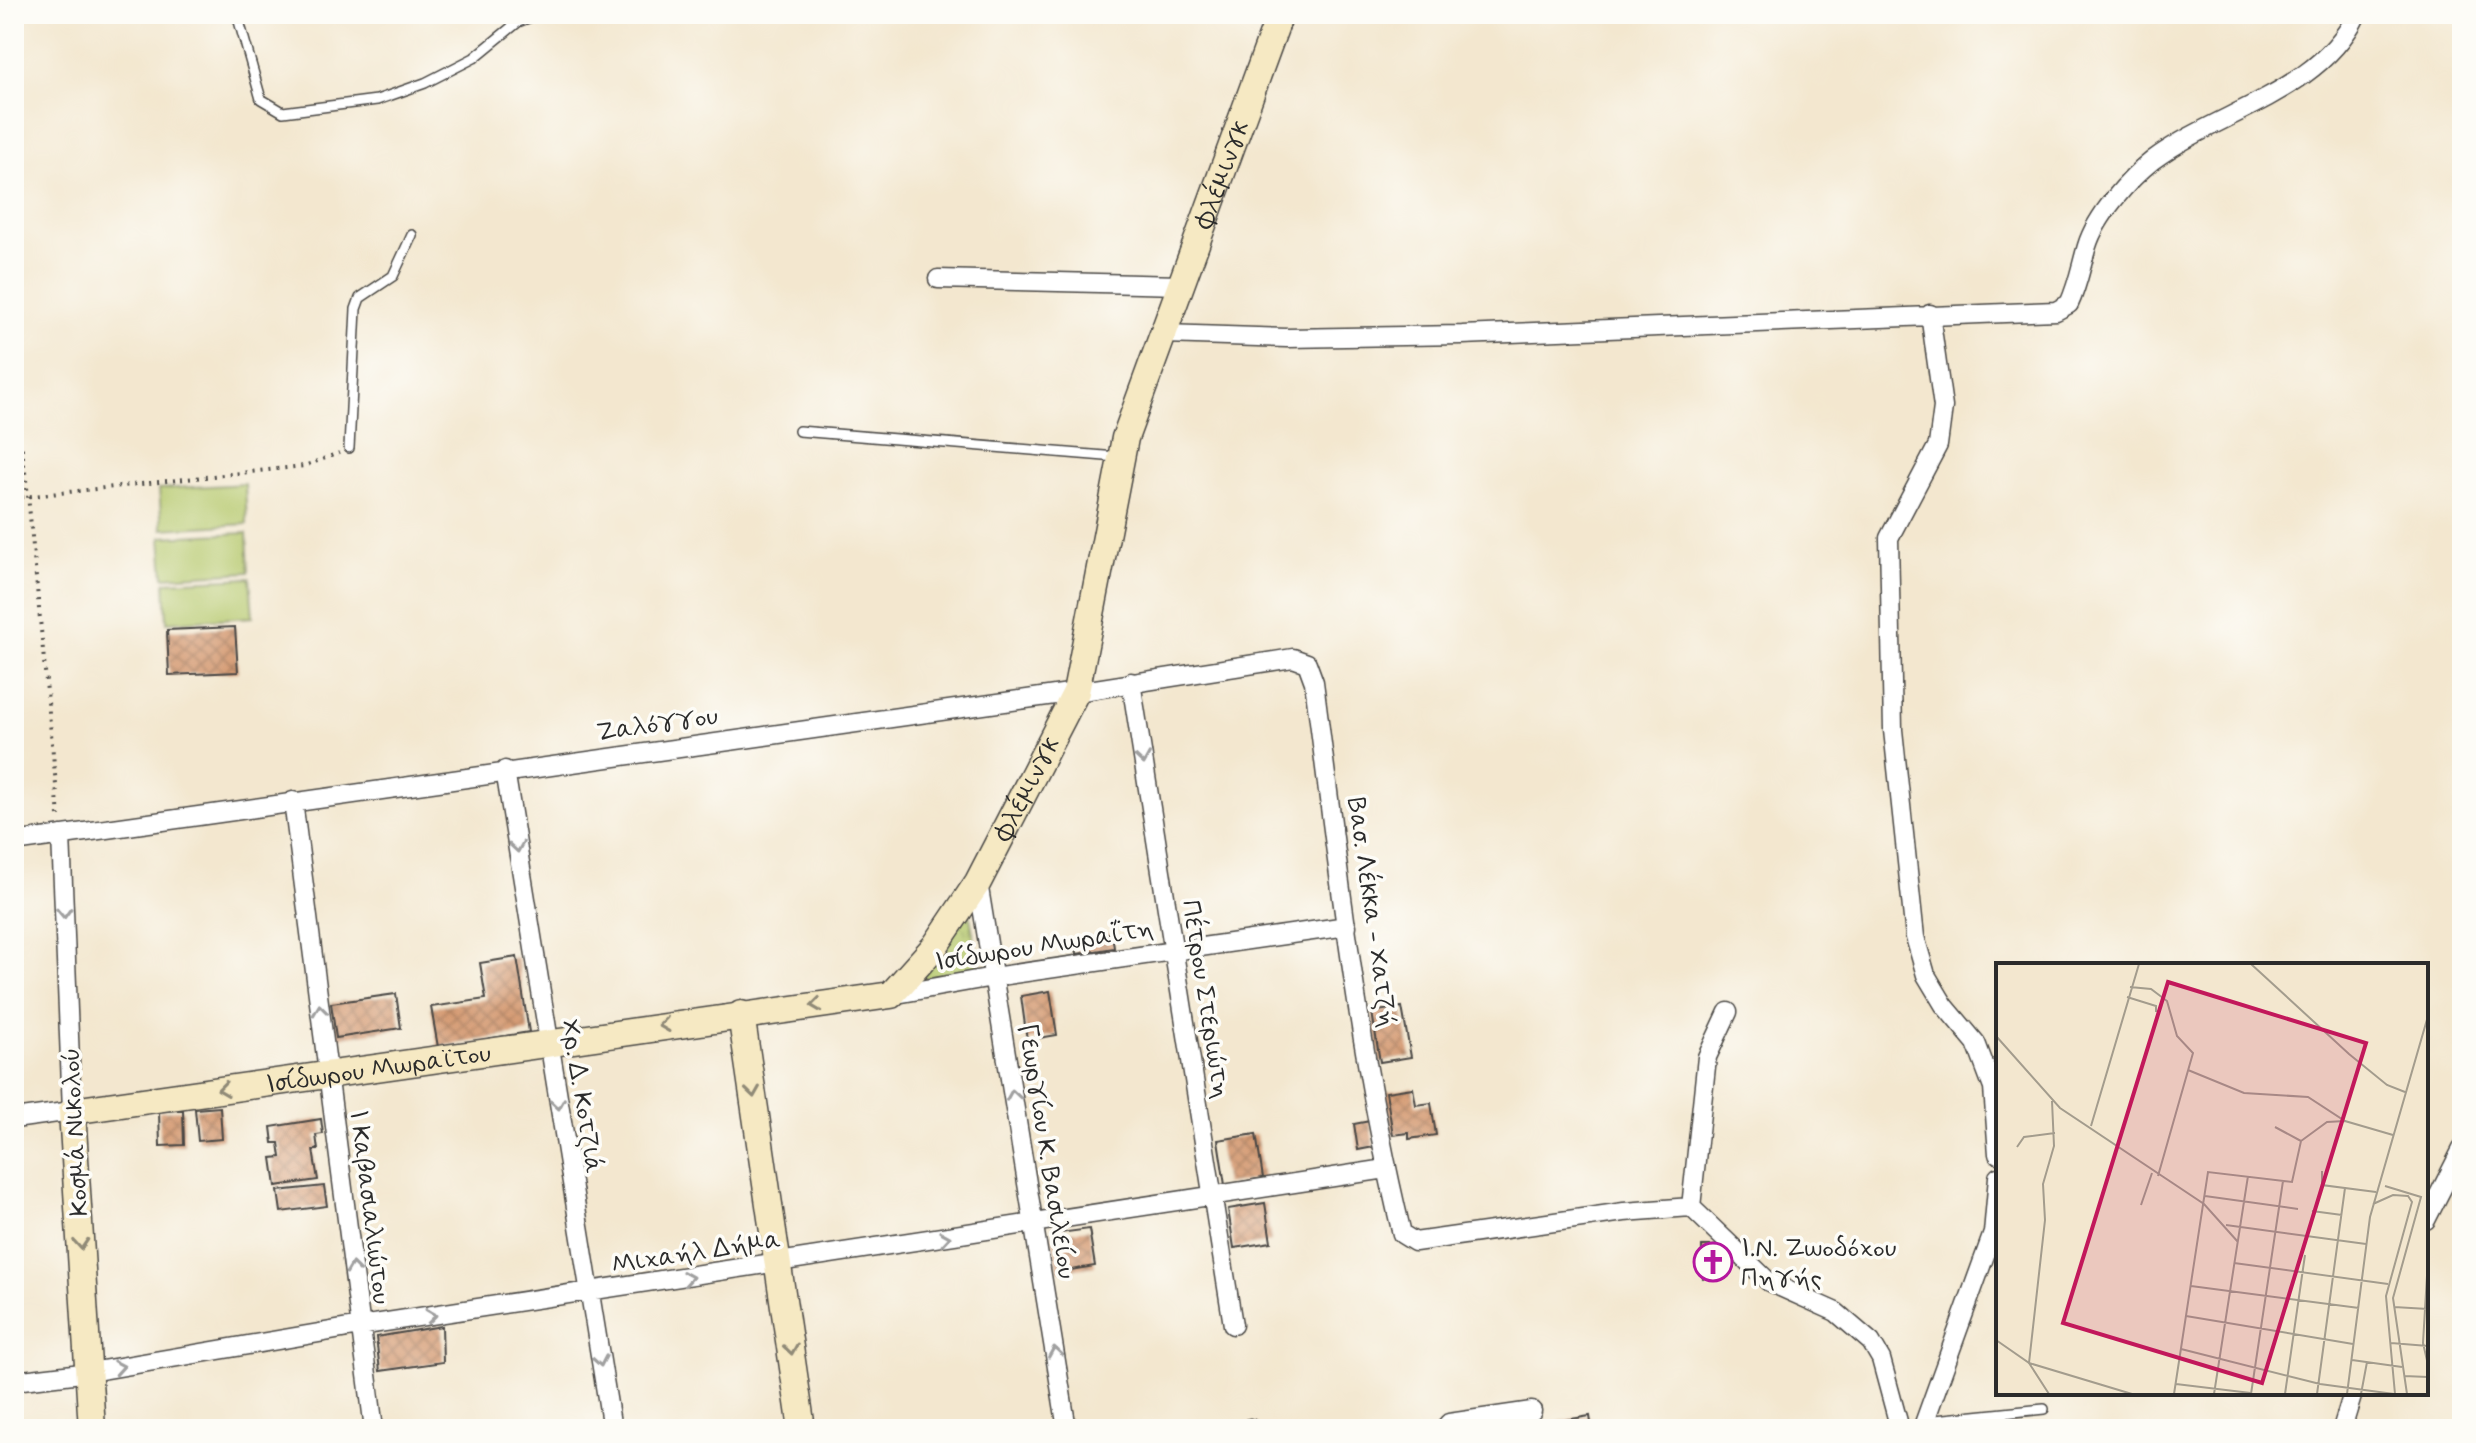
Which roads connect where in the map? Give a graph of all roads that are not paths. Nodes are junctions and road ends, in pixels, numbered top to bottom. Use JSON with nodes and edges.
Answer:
{"nodes":[{"id":1,"x":237,"y":14,"type":"edge"},
{"id":2,"x":539,"y":14,"type":"edge"},
{"id":3,"x":1280,"y":14,"type":"edge"},
{"id":4,"x":2357,"y":14,"type":"edge"},
{"id":5,"x":412,"y":235,"type":"dead end"},
{"id":6,"x":938,"y":279,"type":"dead end"},
{"id":7,"x":1180,"y":285,"type":"junction"},
{"id":8,"x":1930,"y":314,"type":"junction"},
{"id":9,"x":1164,"y":334,"type":"junction"},
{"id":10,"x":799,"y":431,"type":"dead end"},
{"id":11,"x":349,"y":448,"type":"road end"},
{"id":12,"x":1120,"y":457,"type":"junction"},
{"id":13,"x":1307,"y":663,"type":"joint"},
{"id":14,"x":1131,"y":682,"type":"junction"},
{"id":15,"x":1076,"y":692,"type":"junction"},
{"id":16,"x":505,"y":770,"type":"junction"},
{"id":17,"x":293,"y":801,"type":"junction"},
{"id":18,"x":61,"y":835,"type":"junction"},
{"id":19,"x":14,"y":842,"type":"edge"},
{"id":20,"x":978,"y":882,"type":"junction"},
{"id":21,"x":1347,"y":926,"type":"junction"},
{"id":22,"x":1173,"y":950,"type":"junction"},
{"id":23,"x":993,"y":977,"type":"junction"},
{"id":24,"x":891,"y":995,"type":"junction"},
{"id":25,"x":1728,"y":1012,"type":"dead end"},
{"id":26,"x":741,"y":1014,"type":"junction"},
{"id":27,"x":548,"y":1040,"type":"junction"},
{"id":28,"x":328,"y":1074,"type":"junction"},
{"id":29,"x":72,"y":1111,"type":"junction"},
{"id":30,"x":14,"y":1119,"type":"edge"},
{"id":31,"x":1996,"y":1128,"type":"edge"},
{"id":32,"x":2459,"y":1160,"type":"edge"},
{"id":33,"x":1386,"y":1169,"type":"junction"},
{"id":34,"x":1212,"y":1195,"type":"junction"},
{"id":35,"x":1996,"y":1199,"type":"edge"},
{"id":36,"x":1691,"y":1207,"type":"junction"},
{"id":37,"x":2428,"y":1216,"type":"edge"},
{"id":38,"x":1034,"y":1224,"type":"junction"},
{"id":39,"x":778,"y":1264,"type":"junction"},
{"id":40,"x":588,"y":1294,"type":"junction"},
{"id":41,"x":1233,"y":1325,"type":"dead end"},
{"id":42,"x":360,"y":1326,"type":"junction"},
{"id":43,"x":90,"y":1372,"type":"junction"},
{"id":44,"x":14,"y":1381,"type":"edge"},
{"id":45,"x":2352,"y":1395,"type":"edge"},
{"id":46,"x":2044,"y":1409,"type":"dead end"},
{"id":47,"x":1532,"y":1411,"type":"dead end"},
{"id":48,"x":1924,"y":1425,"type":"edge"},
{"id":49,"x":92,"y":1429,"type":"edge"},
{"id":50,"x":374,"y":1429,"type":"edge"},
{"id":51,"x":612,"y":1429,"type":"edge"},
{"id":52,"x":802,"y":1429,"type":"edge"},
{"id":53,"x":1067,"y":1429,"type":"edge"},
{"id":54,"x":1444,"y":1429,"type":"edge"},
{"id":55,"x":1900,"y":1429,"type":"edge"},
{"id":56,"x":2342,"y":1429,"type":"edge"}],
"edges":[{"from":1,"to":2,"type":"lane"},
{"from":3,"to":7,"type":"street","name":"Φλέμινγκ"},
{"from":4,"to":8,"type":"street"},
{"from":5,"to":11,"type":"lane"},
{"from":6,"to":7,"type":"street"},
{"from":7,"to":9,"type":"street","name":"Φλέμινγκ"},
{"from":8,"to":9,"type":"street"},
{"from":8,"to":31,"type":"street"},
{"from":9,"to":12,"type":"street","name":"Φλέμινγκ"},
{"from":10,"to":12,"type":"lane"},
{"from":12,"to":15,"type":"street","name":"Φλέμινγκ"},
{"from":13,"to":14,"type":"street","name":"Ζαλόγγου"},
{"from":13,"to":21,"type":"street","name":"Βασ. Λέκκα - Χατζή"},
{"from":14,"to":15,"type":"street","name":"Ζαλόγγου"},
{"from":14,"to":22,"type":"street","name":"Πέτρου Στεριώτη","one_way":true},
{"from":15,"to":16,"type":"street","name":"Ζαλόγγου"},
{"from":15,"to":20,"type":"street","name":"Φλέμινγκ"},
{"from":16,"to":17,"type":"street","name":"Ζαλόγγου"},
{"from":16,"to":27,"type":"street","name":"Χρ. Δ. Κοτζιά","one_way":true},
{"from":17,"to":18,"type":"street","name":"Ζαλόγγου"},
{"from":28,"to":17,"type":"street","name":"Ι Καβασιαλιώτου","one_way":true},
{"from":18,"to":19,"type":"street","name":"Ζαλόγγου"},
{"from":18,"to":29,"type":"street","name":"Κοσμά Νικολού","one_way":true},
{"from":20,"to":23,"type":"street","name":"Γεωργίου Κ. Βασιλείου"},
{"from":20,"to":24,"type":"street","name":"Φλέμινγκ"},
{"from":21,"to":22,"type":"street","name":"Ισίδωρου Μωραΐτη"},
{"from":21,"to":33,"type":"street","name":"Βασ. Λέκκα - Χατζή"},
{"from":22,"to":23,"type":"street","name":"Ισίδωρου Μωραΐτη"},
{"from":22,"to":34,"type":"street","name":"Πέτρου Στεριώτη"},
{"from":23,"to":24,"type":"street","name":"Ισίδωρου Μωραΐτη"},
{"from":38,"to":23,"type":"street","name":"Γεωργίου Κ. Βασιλείου","one_way":true},
{"from":24,"to":26,"type":"street","one_way":true},
{"from":25,"to":36,"type":"street"},
{"from":26,"to":27,"type":"street","name":"Ισίδωρου Μωραϊτου","one_way":true},
{"from":26,"to":39,"type":"street","one_way":true},
{"from":27,"to":28,"type":"street","name":"Ισίδωρου Μωραϊτου"},
{"from":27,"to":40,"type":"street","name":"Χρ. Δ. Κοτζιά","one_way":true},
{"from":28,"to":29,"type":"street","name":"Ισίδωρου Μωραϊτου","one_way":true},
{"from":42,"to":28,"type":"street","name":"Ι Καβασιαλιώτου","one_way":true},
{"from":29,"to":30,"type":"street","name":"Ισίδωρου Μωραϊτου"},
{"from":29,"to":43,"type":"street","name":"Κοσμά Νικολού","one_way":true},
{"from":32,"to":37,"type":"street"},
{"from":33,"to":34,"type":"street","name":"Μιχαήλ Δήμα"},
{"from":33,"to":36,"type":"street","name":"Βασ. Λέκκα - Χατζή"},
{"from":34,"to":38,"type":"street","name":"Μιχαήλ Δήμα"},
{"from":34,"to":41,"type":"street","name":"Πέτρου Στεριώτη"},
{"from":35,"to":48,"type":"street"},
{"from":36,"to":55,"type":"street"},
{"from":39,"to":38,"type":"street","name":"Μιχαήλ Δήμα","one_way":true},
{"from":53,"to":38,"type":"street","name":"Γεωργίου Κ. Βασιλείου","one_way":true},
{"from":40,"to":39,"type":"street","name":"Μιχαήλ Δήμα","one_way":true},
{"from":39,"to":52,"type":"street","one_way":true},
{"from":42,"to":40,"type":"street","name":"Μιχαήλ Δήμα","one_way":true},
{"from":40,"to":51,"type":"street","name":"Χρ. Δ. Κοτζιά","one_way":true},
{"from":43,"to":42,"type":"street","name":"Μιχαήλ Δήμα","one_way":true},
{"from":42,"to":50,"type":"street","name":"Ι Καβασιαλιώτου"},
{"from":43,"to":44,"type":"street","name":"Μιχαήλ Δήμα"},
{"from":43,"to":49,"type":"street","name":"Κοσμά Νικολού"},
{"from":45,"to":56,"type":"street"},
{"from":46,"to":48,"type":"lane"},
{"from":47,"to":54,"type":"street"}]}
